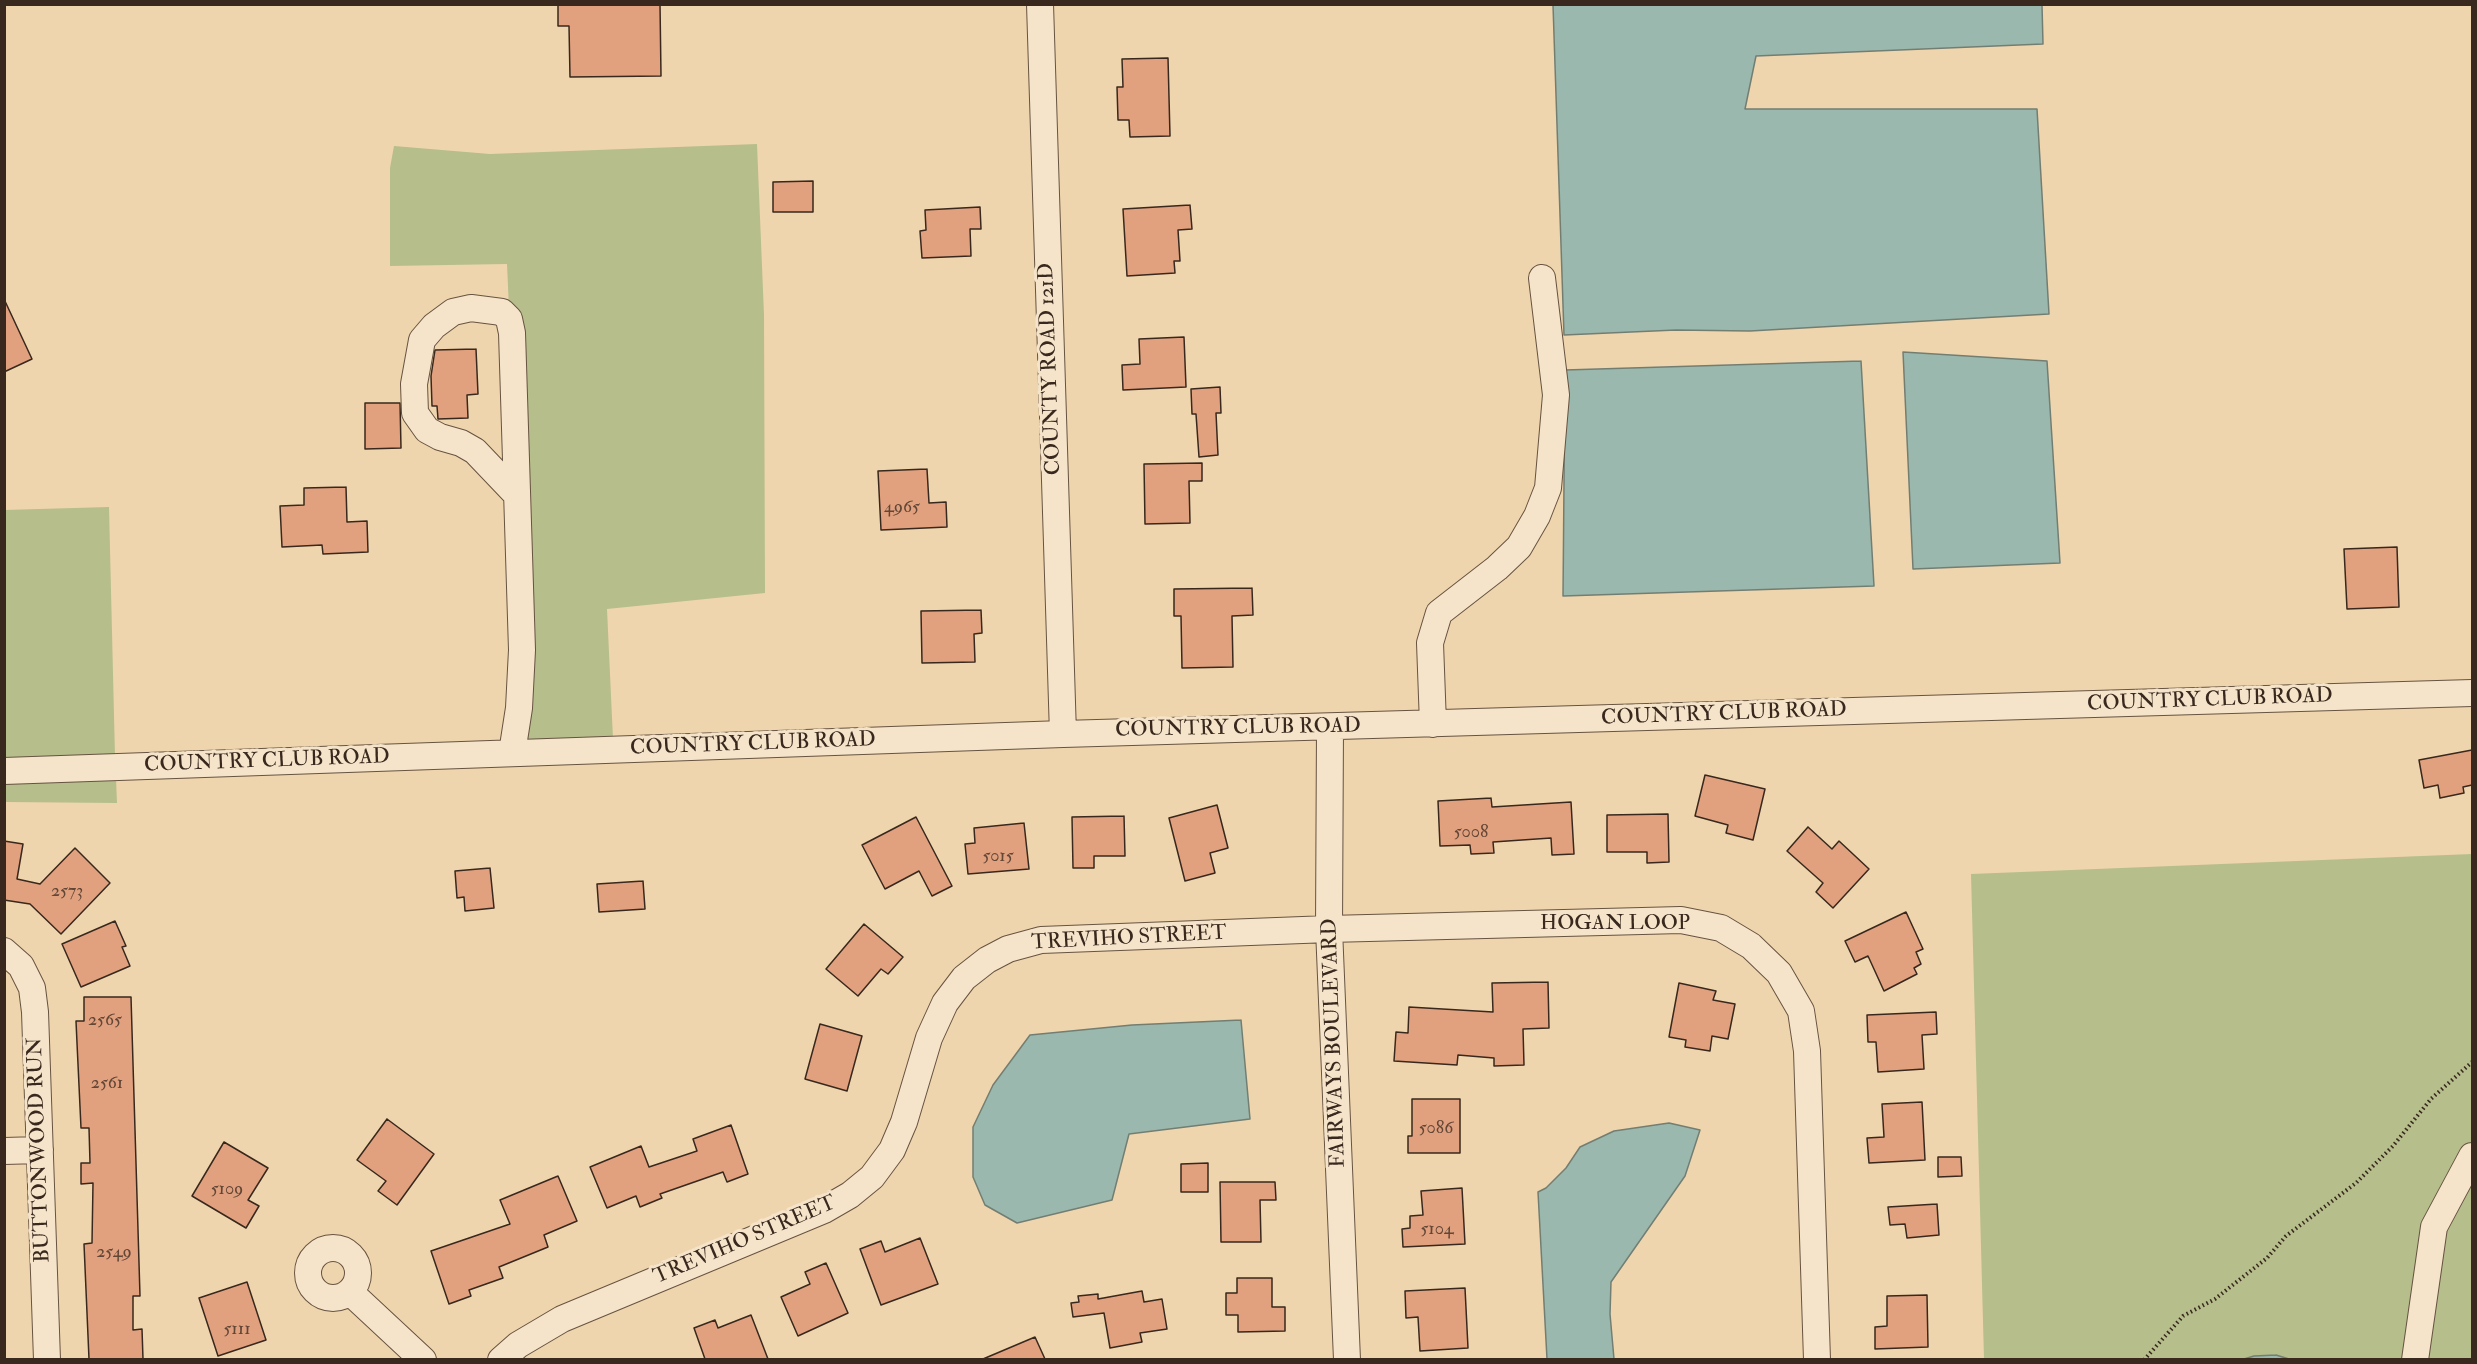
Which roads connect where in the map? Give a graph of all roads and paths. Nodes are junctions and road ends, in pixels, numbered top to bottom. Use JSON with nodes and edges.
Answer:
{"nodes":[{"id":1,"x":1040,"y":4,"type":"edge"},
{"id":2,"x":1542,"y":278,"type":"dead end"},
{"id":3,"x":516,"y":494,"type":"junction"},
{"id":4,"x":2472,"y":693,"type":"edge"},
{"id":5,"x":1433,"y":724,"type":"junction"},
{"id":6,"x":1330,"y":727,"type":"junction"},
{"id":7,"x":1063,"y":734,"type":"junction"},
{"id":8,"x":512,"y":753,"type":"junction"},
{"id":9,"x":4,"y":771,"type":"edge"},
{"id":10,"x":1329,"y":929,"type":"junction"},
{"id":11,"x":4,"y":951,"type":"edge"},
{"id":12,"x":2472,"y":1062,"type":"edge"},
{"id":13,"x":40,"y":1150,"type":"junction"},
{"id":14,"x":4,"y":1151,"type":"edge"},
{"id":15,"x":2472,"y":1156,"type":"edge"},
{"id":16,"x":350,"y":1292,"type":"dead end"},
{"id":17,"x":47,"y":1359,"type":"edge"},
{"id":18,"x":423,"y":1359,"type":"edge"},
{"id":19,"x":501,"y":1359,"type":"edge"},
{"id":20,"x":1347,"y":1359,"type":"edge"},
{"id":21,"x":1817,"y":1359,"type":"edge"},
{"id":22,"x":2144,"y":1359,"type":"edge"},
{"id":23,"x":2415,"y":1359,"type":"edge"}],
"edges":[{"from":1,"to":7,"type":"street","name":"COUNTY ROAD 121D"},
{"from":2,"to":5,"type":"street"},
{"from":3,"to":3,"type":"street"},
{"from":3,"to":8,"type":"street"},
{"from":4,"to":5,"type":"street","name":"COUNTRY CLUB ROAD"},
{"from":5,"to":6,"type":"street","name":"COUNTRY CLUB ROAD"},
{"from":6,"to":7,"type":"street","name":"COUNTRY CLUB ROAD"},
{"from":6,"to":10,"type":"street","name":"FAIRWAYS BOULEVARD"},
{"from":7,"to":8,"type":"street","name":"COUNTRY CLUB ROAD"},
{"from":8,"to":9,"type":"street","name":"COUNTRY CLUB ROAD"},
{"from":10,"to":19,"type":"street","name":"TREVIHO STREET"},
{"from":10,"to":20,"type":"street","name":"FAIRWAYS BOULEVARD"},
{"from":10,"to":21,"type":"street","name":"HOGAN LOOP"},
{"from":11,"to":13,"type":"street","name":"BUTTONWOOD RUN"},
{"from":12,"to":22,"type":"path"},
{"from":13,"to":14,"type":"street"},
{"from":13,"to":17,"type":"street","name":"BUTTONWOOD RUN"},
{"from":15,"to":23,"type":"street"},
{"from":16,"to":18,"type":"street"}]}
